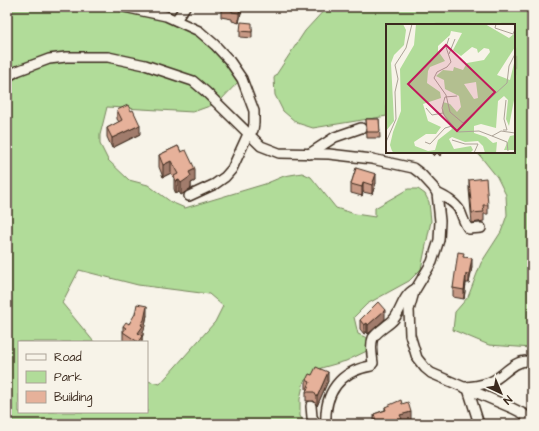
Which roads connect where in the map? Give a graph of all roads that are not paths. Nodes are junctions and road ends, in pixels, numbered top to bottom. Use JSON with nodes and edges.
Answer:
{"nodes":[{"id":1,"x":124,"y":7,"type":"edge"},
{"id":2,"x":185,"y":7,"type":"edge"},
{"id":3,"x":176,"y":20,"type":"junction"},
{"id":4,"x":7,"y":77,"type":"edge"},
{"id":5,"x":361,"y":128,"type":"dead end"},
{"id":6,"x":248,"y":134,"type":"junction"},
{"id":7,"x":309,"y":154,"type":"junction"},
{"id":8,"x":437,"y":193,"type":"junction"},
{"id":9,"x":189,"y":196,"type":"dead end"},
{"id":10,"x":481,"y":228,"type":"dead end"},
{"id":11,"x":417,"y":288,"type":"junction"},
{"id":12,"x":527,"y":361,"type":"edge"},
{"id":13,"x":466,"y":388,"type":"junction"},
{"id":14,"x":310,"y":406,"type":"dead end"},
{"id":15,"x":316,"y":424,"type":"edge"},
{"id":16,"x":326,"y":424,"type":"edge"},
{"id":17,"x":479,"y":424,"type":"edge"},
{"id":18,"x":530,"y":424,"type":"edge"}],
"edges":[{"from":1,"to":3,"type":"street"},
{"from":2,"to":3,"type":"street"},
{"from":3,"to":6,"type":"street"},
{"from":4,"to":6,"type":"street"},
{"from":5,"to":7,"type":"street"},
{"from":6,"to":7,"type":"street"},
{"from":6,"to":9,"type":"street"},
{"from":7,"to":8,"type":"street"},
{"from":8,"to":10,"type":"street"},
{"from":8,"to":11,"type":"street"},
{"from":11,"to":13,"type":"street"},
{"from":11,"to":16,"type":"street"},
{"from":12,"to":13,"type":"street"},
{"from":13,"to":17,"type":"street"},
{"from":13,"to":18,"type":"street"},
{"from":14,"to":15,"type":"street"}]}
